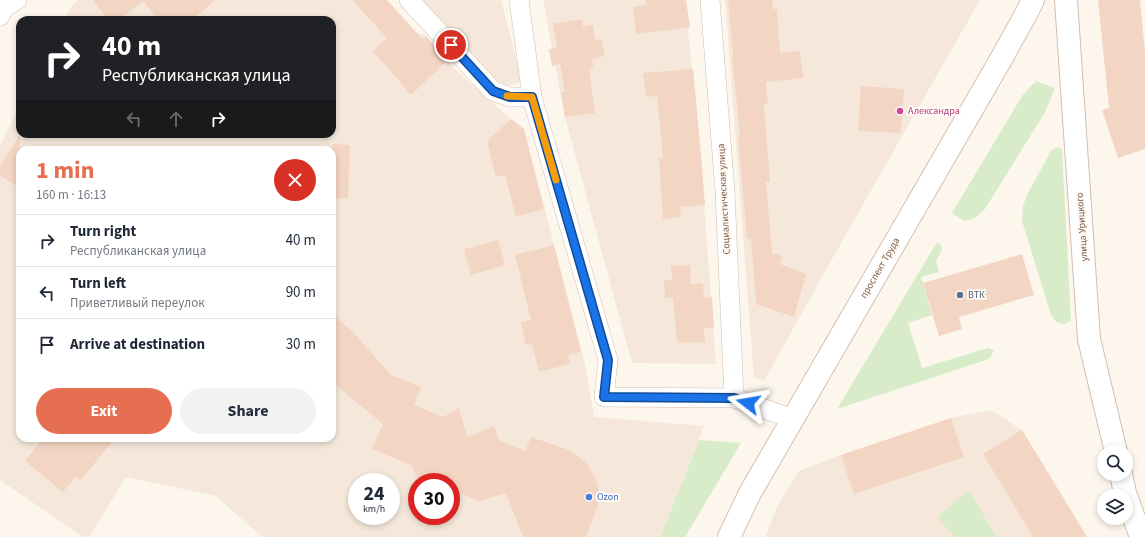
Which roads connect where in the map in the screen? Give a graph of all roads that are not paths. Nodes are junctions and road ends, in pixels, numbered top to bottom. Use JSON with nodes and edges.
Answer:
{"nodes":[{"id":1,"x":17,"y":0,"type":"edge"},
{"id":2,"x":409,"y":0,"type":"edge"},
{"id":3,"x":519,"y":0,"type":"edge"},
{"id":4,"x":710,"y":0,"type":"edge"},
{"id":5,"x":1033,"y":0,"type":"edge"},
{"id":6,"x":1066,"y":0,"type":"edge"},
{"id":7,"x":0,"y":16,"type":"edge"},
{"id":8,"x":532,"y":97,"type":"junction"},
{"id":9,"x":734,"y":398,"type":"junction"},
{"id":10,"x":793,"y":419,"type":"junction"},
{"id":11,"x":1114,"y":445,"type":"edge"},
{"id":12,"x":1122,"y":481,"type":"edge"},
{"id":13,"x":729,"y":537,"type":"edge"},
{"id":14,"x":1140,"y":537,"type":"edge"}],
"edges":[{"from":1,"to":7,"type":"street"},
{"from":2,"to":8,"type":"street"},
{"from":3,"to":8,"type":"street"},
{"from":4,"to":9,"type":"street","name":"Социалистическая улица"},
{"from":5,"to":10,"type":"main road","name":"проспект Труда"},
{"from":6,"to":11,"type":"main road","name":"улица Урицкого"},
{"from":8,"to":9,"type":"street"},
{"from":9,"to":10,"type":"street"},
{"from":10,"to":13,"type":"main road","name":"проспект Труда"},
{"from":12,"to":14,"type":"main road"}]}
